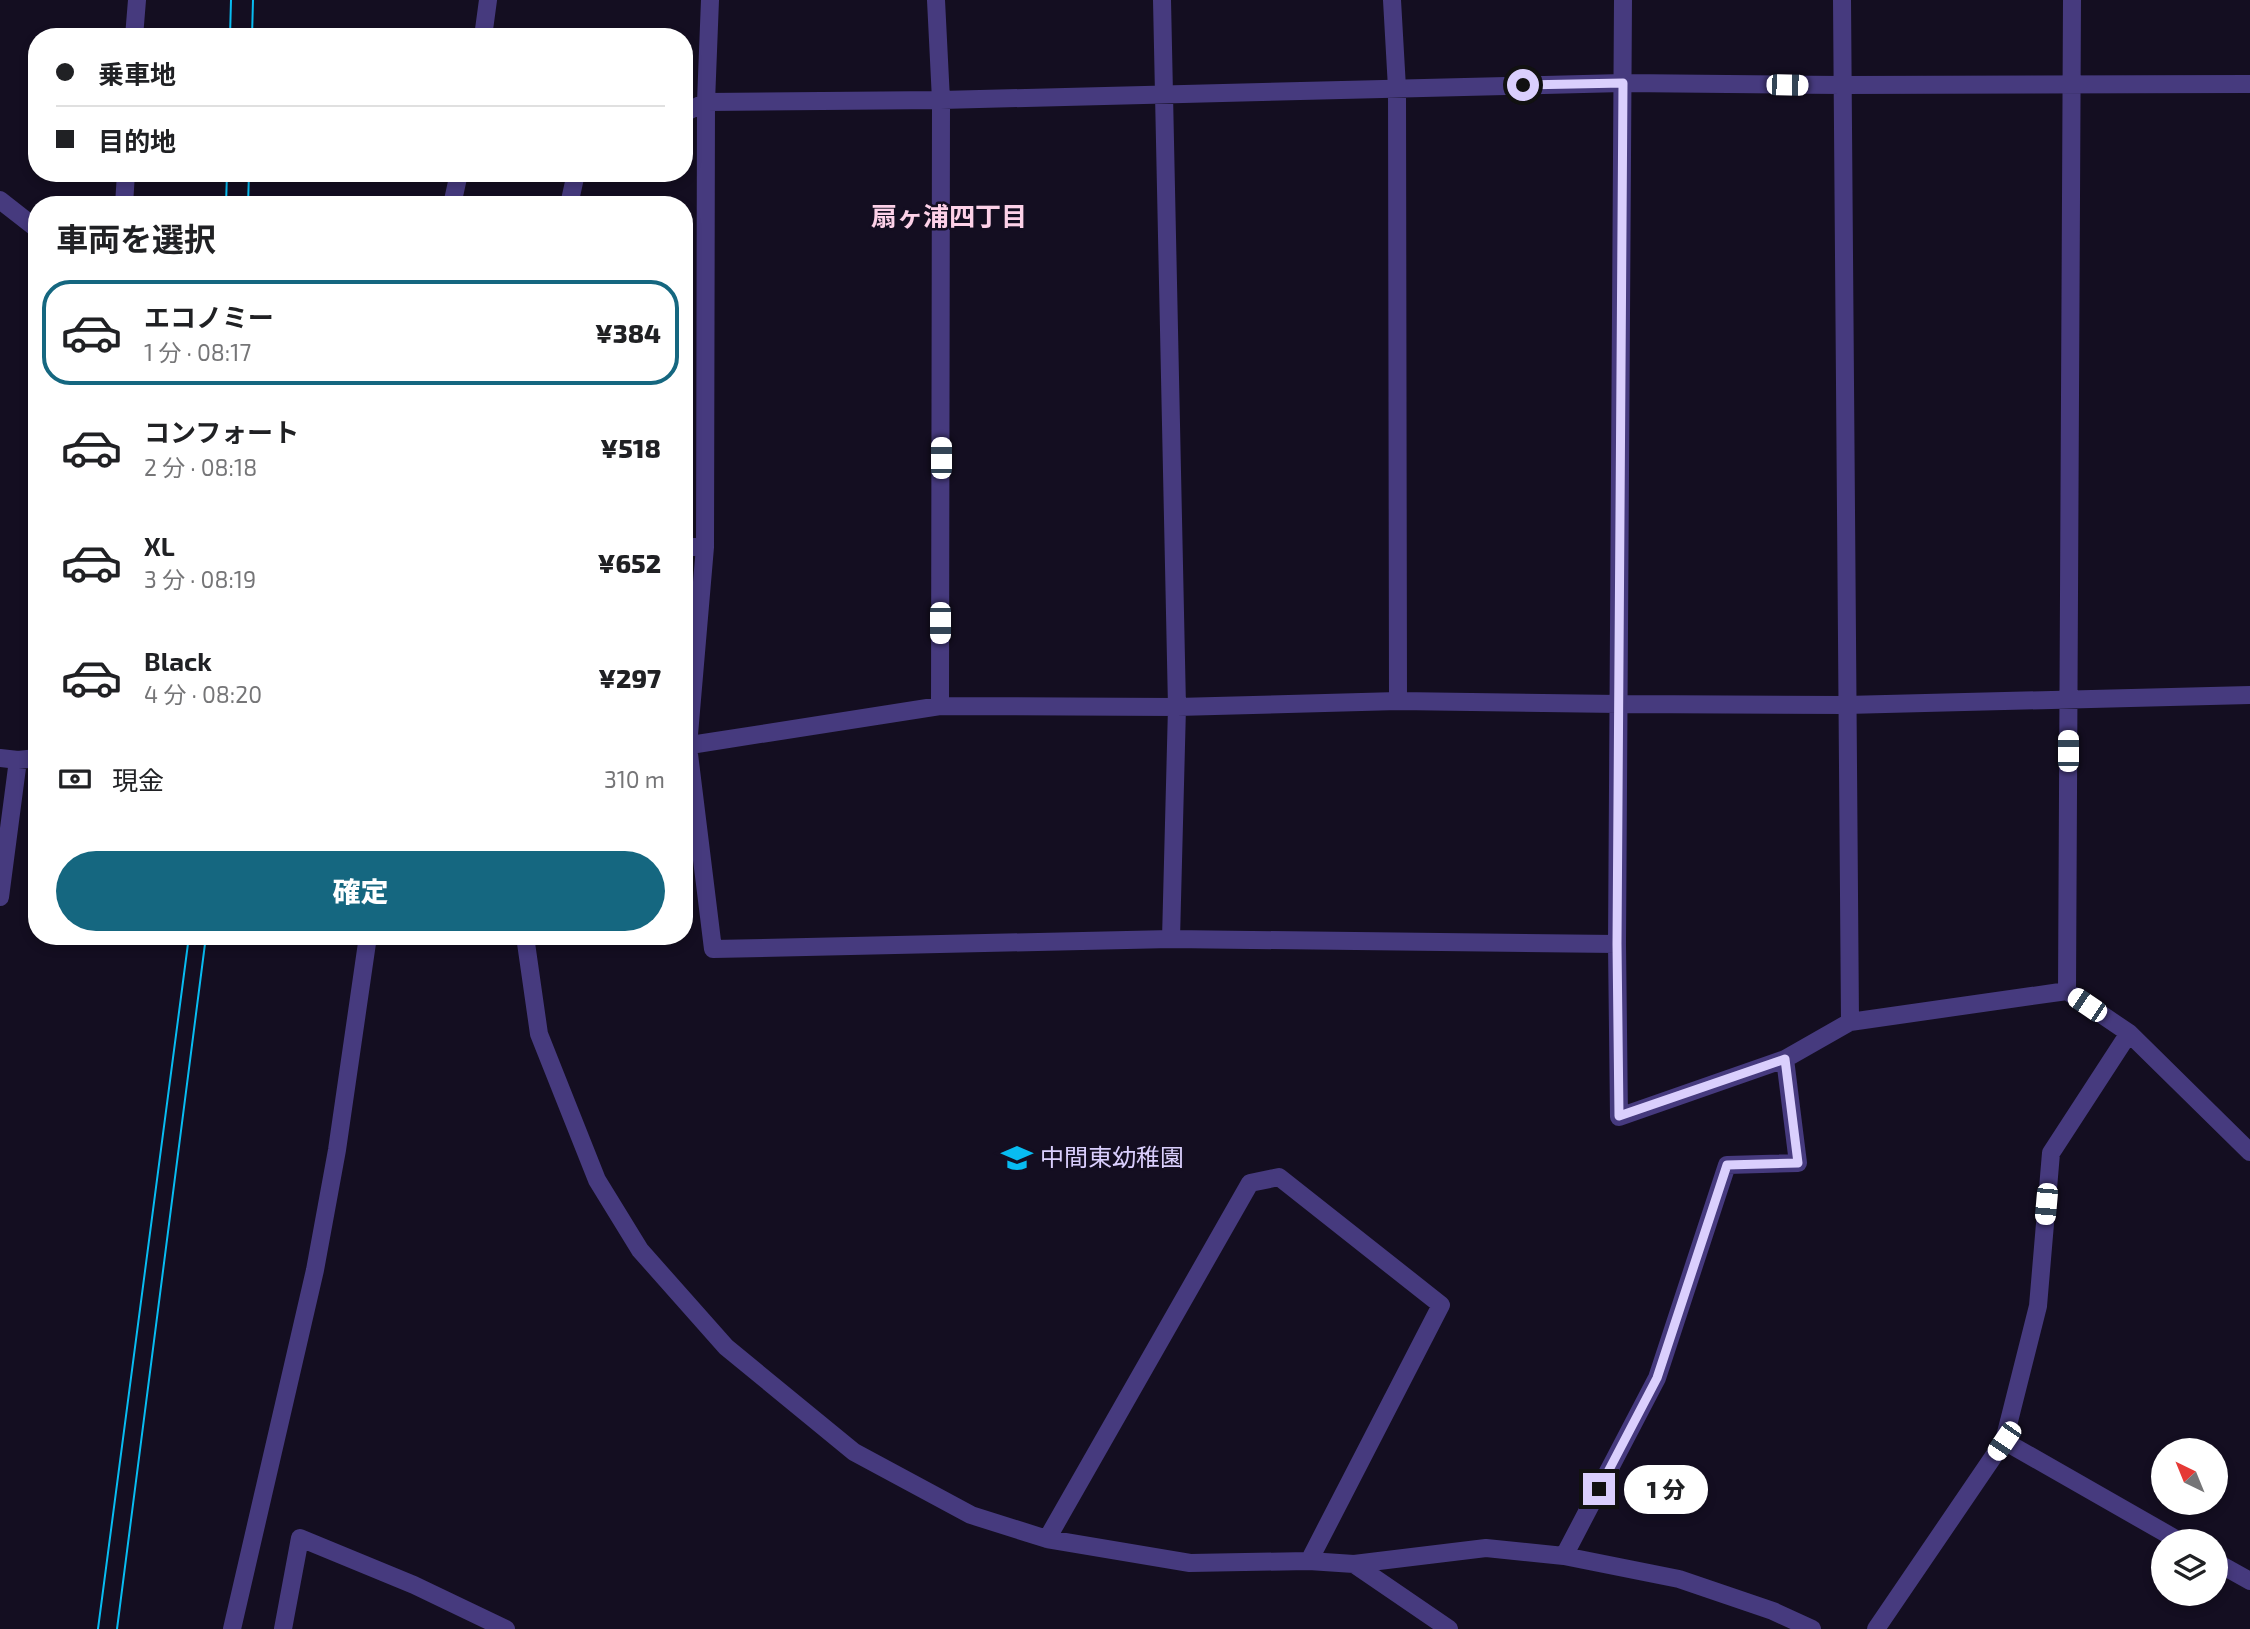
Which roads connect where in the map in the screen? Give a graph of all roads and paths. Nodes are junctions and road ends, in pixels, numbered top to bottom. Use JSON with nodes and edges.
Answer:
{"nodes":[{"id":1,"x":137,"y":0,"type":"edge"},
{"id":2,"x":488,"y":0,"type":"edge"},
{"id":3,"x":710,"y":0,"type":"edge"},
{"id":4,"x":936,"y":0,"type":"edge"},
{"id":5,"x":1162,"y":0,"type":"edge"},
{"id":6,"x":1392,"y":0,"type":"edge"},
{"id":7,"x":1623,"y":0,"type":"edge"},
{"id":8,"x":1842,"y":0,"type":"edge"},
{"id":9,"x":2072,"y":0,"type":"edge"},
{"id":10,"x":135,"y":28,"type":"edge"},
{"id":11,"x":484,"y":28,"type":"edge"},
{"id":12,"x":1623,"y":83,"type":"junction"},
{"id":13,"x":2250,"y":84,"type":"edge"},
{"id":14,"x":2070,"y":85,"type":"junction"},
{"id":15,"x":1842,"y":86,"type":"junction"},
{"id":16,"x":1397,"y":88,"type":"junction"},
{"id":17,"x":1165,"y":93,"type":"junction"},
{"id":18,"x":941,"y":100,"type":"junction"},
{"id":19,"x":706,"y":102,"type":"junction"},
{"id":20,"x":693,"y":108,"type":"edge"},
{"id":21,"x":0,"y":200,"type":"edge"},
{"id":22,"x":28,"y":222,"type":"edge"},
{"id":23,"x":693,"y":547,"type":"edge"},
{"id":24,"x":705,"y":547,"type":"junction"},
{"id":25,"x":693,"y":673,"type":"edge"},
{"id":26,"x":2250,"y":695,"type":"edge"},
{"id":27,"x":2069,"y":698,"type":"junction"},
{"id":28,"x":1398,"y":701,"type":"junction"},
{"id":29,"x":1619,"y":705,"type":"junction"},
{"id":30,"x":1846,"y":705,"type":"junction"},
{"id":31,"x":940,"y":706,"type":"junction"},
{"id":32,"x":1177,"y":707,"type":"junction"},
{"id":33,"x":693,"y":745,"type":"edge"},
{"id":34,"x":28,"y":758,"type":"edge"},
{"id":35,"x":9,"y":759,"type":"edge"},
{"id":36,"x":693,"y":799,"type":"edge"},
{"id":37,"x":5,"y":823,"type":"edge"},
{"id":38,"x":0,"y":897,"type":"edge"},
{"id":39,"x":1171,"y":939,"type":"junction"},
{"id":40,"x":1617,"y":944,"type":"junction"},
{"id":41,"x":367,"y":945,"type":"edge"},
{"id":42,"x":526,"y":945,"type":"edge"},
{"id":43,"x":2067,"y":991,"type":"junction"},
{"id":44,"x":1850,"y":1022,"type":"junction"},
{"id":45,"x":2129,"y":1033,"type":"junction"},
{"id":46,"x":1785,"y":1059,"type":"junction"},
{"id":47,"x":2250,"y":1152,"type":"edge"},
{"id":48,"x":2004,"y":1441,"type":"junction"},
{"id":49,"x":2158,"y":1529,"type":"edge"},
{"id":50,"x":1047,"y":1539,"type":"junction"},
{"id":51,"x":1564,"y":1556,"type":"junction"},
{"id":52,"x":1309,"y":1561,"type":"junction"},
{"id":53,"x":1354,"y":1564,"type":"junction"},
{"id":54,"x":2228,"y":1569,"type":"edge"},
{"id":55,"x":2250,"y":1581,"type":"edge"},
{"id":56,"x":232,"y":1629,"type":"edge"},
{"id":57,"x":283,"y":1629,"type":"edge"},
{"id":58,"x":506,"y":1629,"type":"edge"},
{"id":59,"x":1449,"y":1629,"type":"edge"},
{"id":60,"x":1812,"y":1629,"type":"edge"},
{"id":61,"x":1876,"y":1629,"type":"edge"}],
"edges":[{"from":1,"to":10,"type":"street"},
{"from":2,"to":11,"type":"street"},
{"from":3,"to":19,"type":"street"},
{"from":4,"to":18,"type":"street"},
{"from":5,"to":17,"type":"street"},
{"from":6,"to":16,"type":"street"},
{"from":7,"to":12,"type":"street"},
{"from":8,"to":15,"type":"street"},
{"from":9,"to":14,"type":"street"},
{"from":12,"to":15,"type":"street"},
{"from":12,"to":16,"type":"street"},
{"from":12,"to":29,"type":"street"},
{"from":13,"to":14,"type":"street"},
{"from":14,"to":15,"type":"street"},
{"from":14,"to":27,"type":"street"},
{"from":15,"to":30,"type":"street"},
{"from":16,"to":17,"type":"street"},
{"from":16,"to":28,"type":"street"},
{"from":17,"to":18,"type":"street"},
{"from":17,"to":32,"type":"street"},
{"from":18,"to":19,"type":"street"},
{"from":18,"to":31,"type":"street"},
{"from":19,"to":20,"type":"street"},
{"from":19,"to":24,"type":"street"},
{"from":21,"to":22,"type":"street"},
{"from":23,"to":24,"type":"street"},
{"from":24,"to":25,"type":"street"},
{"from":26,"to":27,"type":"street"},
{"from":27,"to":30,"type":"street"},
{"from":27,"to":43,"type":"street"},
{"from":28,"to":29,"type":"street"},
{"from":28,"to":32,"type":"street"},
{"from":29,"to":30,"type":"street"},
{"from":29,"to":40,"type":"street"},
{"from":30,"to":44,"type":"street"},
{"from":31,"to":32,"type":"street"},
{"from":31,"to":33,"type":"street"},
{"from":32,"to":39,"type":"street"},
{"from":34,"to":35,"type":"street"},
{"from":35,"to":37,"type":"street"},
{"from":36,"to":39,"type":"street"},
{"from":37,"to":38,"type":"street"},
{"from":39,"to":40,"type":"street"},
{"from":40,"to":46,"type":"street"},
{"from":41,"to":56,"type":"street"},
{"from":42,"to":50,"type":"street"},
{"from":43,"to":44,"type":"street"},
{"from":43,"to":45,"type":"street"},
{"from":44,"to":46,"type":"street"},
{"from":45,"to":47,"type":"street"},
{"from":45,"to":48,"type":"street"},
{"from":46,"to":51,"type":"street"},
{"from":48,"to":49,"type":"street"},
{"from":48,"to":61,"type":"street"},
{"from":50,"to":52,"type":"street"},
{"from":50,"to":52,"type":"street"},
{"from":51,"to":53,"type":"street"},
{"from":51,"to":60,"type":"street"},
{"from":52,"to":53,"type":"street"},
{"from":53,"to":59,"type":"street"},
{"from":54,"to":55,"type":"street"},
{"from":57,"to":58,"type":"street"}]}
